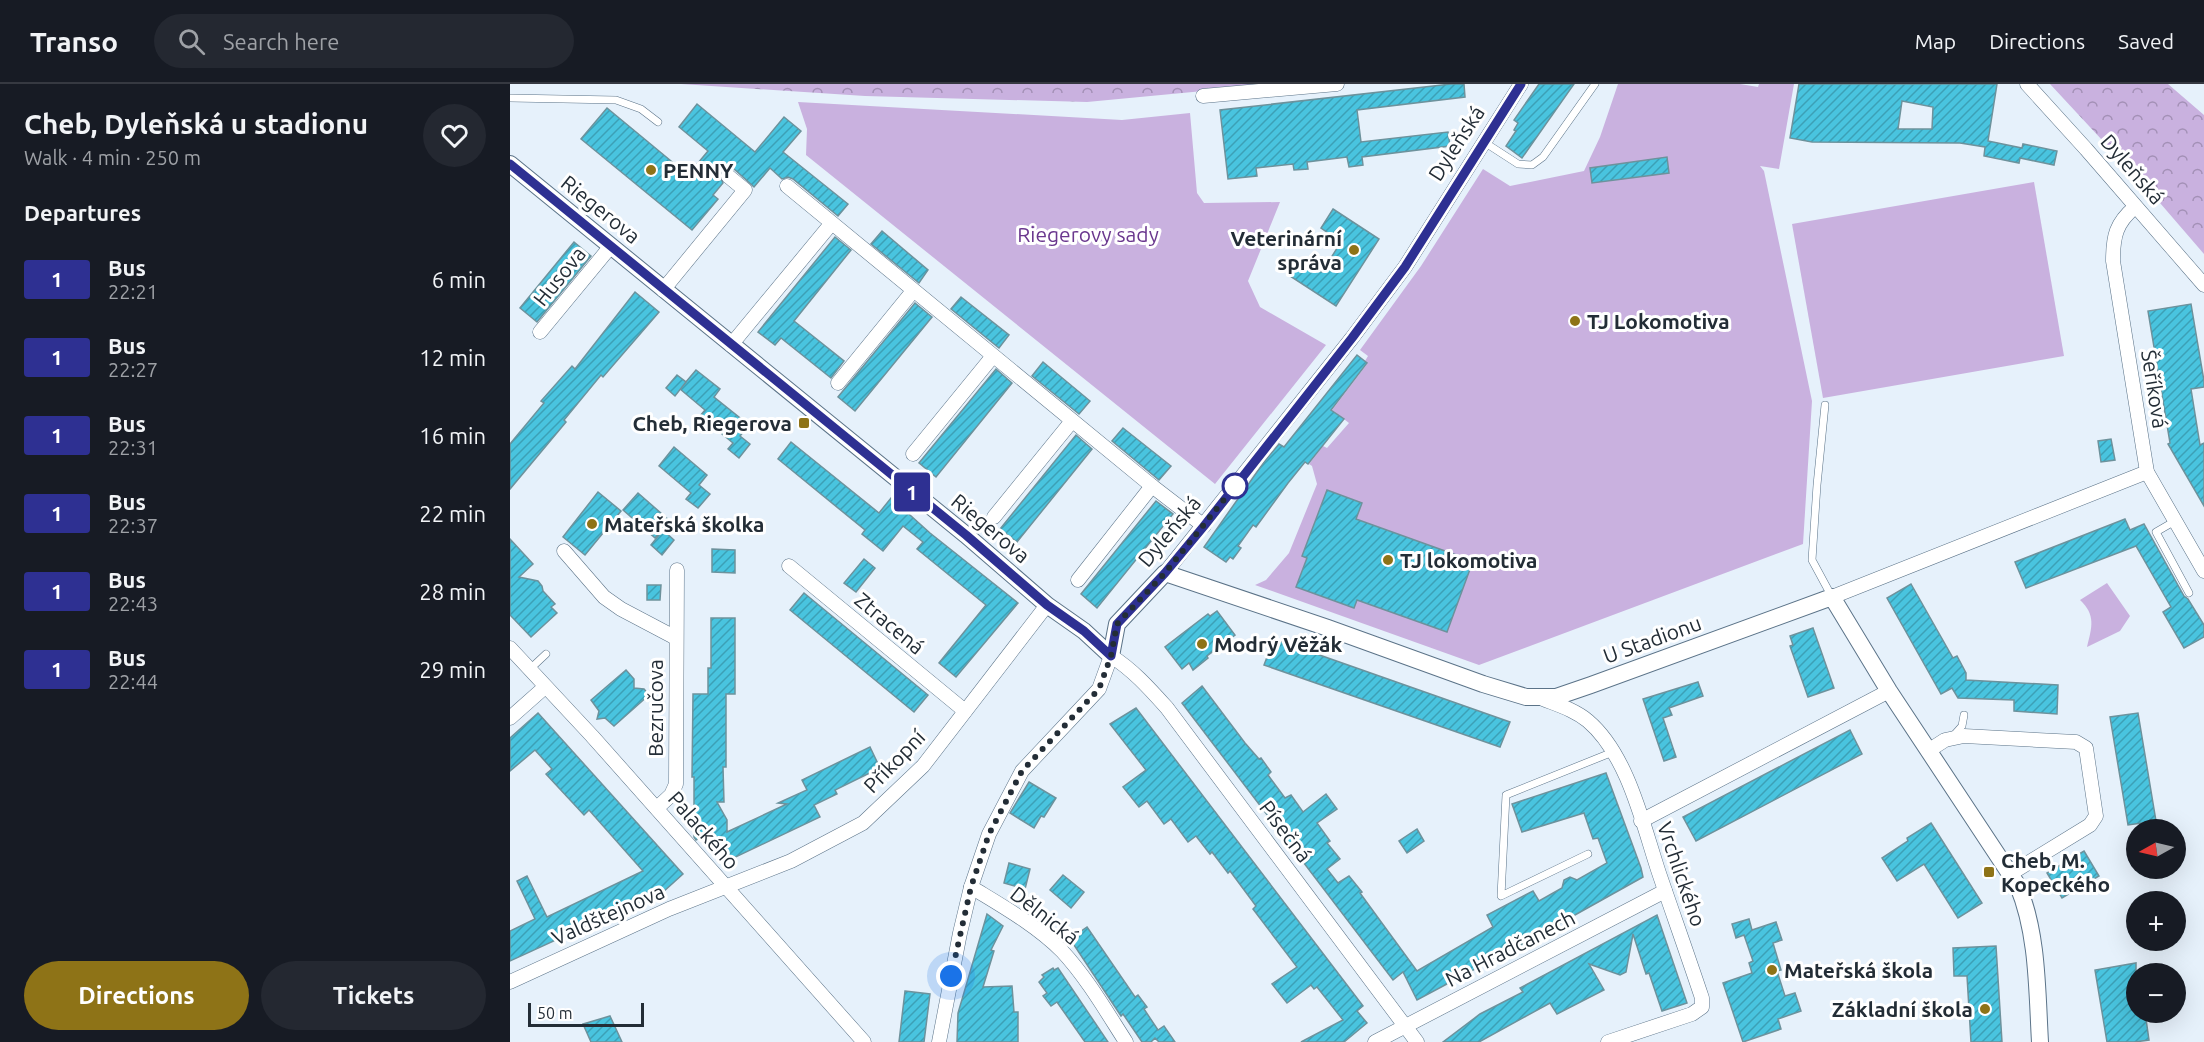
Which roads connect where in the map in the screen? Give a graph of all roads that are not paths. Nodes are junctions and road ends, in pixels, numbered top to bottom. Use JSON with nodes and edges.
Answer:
{"nodes":[{"id":1,"x":1337,"y":84,"type":"edge"},
{"id":2,"x":1521,"y":84,"type":"edge"},
{"id":3,"x":1595,"y":84,"type":"edge"},
{"id":4,"x":2027,"y":84,"type":"edge"},
{"id":5,"x":1203,"y":96,"type":"dead end"},
{"id":6,"x":510,"y":98,"type":"edge"},
{"id":7,"x":658,"y":122,"type":"dead end"},
{"id":8,"x":1484,"y":142,"type":"junction"},
{"id":9,"x":510,"y":164,"type":"edge"},
{"id":10,"x":728,"y":176,"type":"dead end"},
{"id":11,"x":787,"y":186,"type":"dead end"},
{"id":12,"x":2135,"y":207,"type":"junction"},
{"id":13,"x":831,"y":224,"type":"junction"},
{"id":14,"x":611,"y":246,"type":"junction"},
{"id":15,"x":2204,"y":285,"type":"edge"},
{"id":16,"x":663,"y":290,"type":"junction"},
{"id":17,"x":913,"y":291,"type":"junction"},
{"id":18,"x":540,"y":333,"type":"dead end"},
{"id":19,"x":731,"y":345,"type":"junction"},
{"id":20,"x":993,"y":356,"type":"junction"},
{"id":21,"x":838,"y":383,"type":"dead end"},
{"id":22,"x":1825,"y":405,"type":"dead end"},
{"id":23,"x":1072,"y":421,"type":"junction"},
{"id":24,"x":913,"y":454,"type":"dead end"},
{"id":25,"x":2147,"y":472,"type":"junction"},
{"id":26,"x":1152,"y":486,"type":"junction"},
{"id":27,"x":994,"y":517,"type":"dead end"},
{"id":28,"x":2175,"y":521,"type":"junction"},
{"id":29,"x":1204,"y":526,"type":"junction"},
{"id":30,"x":564,"y":551,"type":"dead end"},
{"id":31,"x":789,"y":566,"type":"dead end"},
{"id":32,"x":677,"y":570,"type":"dead end"},
{"id":33,"x":2204,"y":571,"type":"edge"},
{"id":34,"x":1165,"y":573,"type":"junction"},
{"id":35,"x":1078,"y":580,"type":"dead end"},
{"id":36,"x":2189,"y":593,"type":"dead end"},
{"id":37,"x":1832,"y":597,"type":"junction"},
{"id":38,"x":1047,"y":605,"type":"junction"},
{"id":39,"x":676,"y":638,"type":"junction"},
{"id":40,"x":510,"y":648,"type":"edge"},
{"id":41,"x":546,"y":654,"type":"dead end"},
{"id":42,"x":1111,"y":656,"type":"junction"},
{"id":43,"x":530,"y":670,"type":"junction"},
{"id":44,"x":545,"y":687,"type":"junction"},
{"id":45,"x":1888,"y":691,"type":"junction"},
{"id":46,"x":1538,"y":698,"type":"junction"},
{"id":47,"x":965,"y":711,"type":"junction"},
{"id":48,"x":1964,"y":715,"type":"dead end"},
{"id":49,"x":510,"y":718,"type":"edge"},
{"id":50,"x":1950,"y":739,"type":"junction"},
{"id":51,"x":1928,"y":751,"type":"junction"},
{"id":52,"x":1613,"y":752,"type":"junction"},
{"id":53,"x":657,"y":808,"type":"junction"},
{"id":54,"x":1641,"y":821,"type":"junction"},
{"id":55,"x":1588,"y":854,"type":"dead end"},
{"id":56,"x":2010,"y":874,"type":"junction"},
{"id":57,"x":724,"y":886,"type":"junction"},
{"id":58,"x":971,"y":887,"type":"junction"},
{"id":59,"x":1665,"y":891,"type":"junction"},
{"id":60,"x":510,"y":982,"type":"edge"},
{"id":61,"x":1405,"y":1026,"type":"junction"},
{"id":62,"x":864,"y":1042,"type":"edge"},
{"id":63,"x":939,"y":1042,"type":"edge"},
{"id":64,"x":1126,"y":1042,"type":"edge"},
{"id":65,"x":1375,"y":1042,"type":"edge"},
{"id":66,"x":1417,"y":1042,"type":"edge"},
{"id":67,"x":1608,"y":1042,"type":"edge"},
{"id":68,"x":2040,"y":1042,"type":"edge"}],
"edges":[{"from":1,"to":5,"type":"street"},
{"from":2,"to":8,"type":"street","name":"Dyleňská"},
{"from":3,"to":8,"type":"lane"},
{"from":4,"to":12,"type":"street","name":"Dyleňská"},
{"from":6,"to":7,"type":"lane"},
{"from":8,"to":29,"type":"street","name":"Dyleňská"},
{"from":9,"to":14,"type":"street","name":"Riegerova"},
{"from":10,"to":16,"type":"street"},
{"from":11,"to":13,"type":"street"},
{"from":12,"to":15,"type":"street","name":"Dyleňská"},
{"from":12,"to":25,"type":"street","name":"Šeříková"},
{"from":13,"to":17,"type":"street"},
{"from":13,"to":19,"type":"street"},
{"from":14,"to":16,"type":"street","name":"Riegerova"},
{"from":14,"to":18,"type":"street","name":"Husova"},
{"from":16,"to":19,"type":"street","name":"Riegerova"},
{"from":17,"to":20,"type":"street"},
{"from":17,"to":21,"type":"street"},
{"from":19,"to":38,"type":"street","name":"Riegerova"},
{"from":20,"to":23,"type":"street"},
{"from":20,"to":24,"type":"street"},
{"from":22,"to":37,"type":"lane"},
{"from":23,"to":26,"type":"street"},
{"from":23,"to":27,"type":"street","name":"Riegerova"},
{"from":25,"to":28,"type":"street","name":"Šeříková"},
{"from":25,"to":37,"type":"street","name":"U Stadionu"},
{"from":26,"to":29,"type":"street"},
{"from":26,"to":35,"type":"street"},
{"from":28,"to":33,"type":"street","name":"Šeříková"},
{"from":28,"to":36,"type":"lane"},
{"from":29,"to":34,"type":"street","name":"Dyleňská"},
{"from":30,"to":39,"type":"street","name":"Bezručova"},
{"from":31,"to":47,"type":"street","name":"Ztracená"},
{"from":32,"to":39,"type":"street","name":"Bezručova"},
{"from":34,"to":42,"type":"street","name":"Dyleňská"},
{"from":34,"to":46,"type":"street","name":"U Stadionu"},
{"from":37,"to":45,"type":"street"},
{"from":37,"to":46,"type":"street","name":"U Stadionu"},
{"from":38,"to":42,"type":"street","name":"Riegerova"},
{"from":38,"to":47,"type":"street","name":"Příkopní"},
{"from":39,"to":53,"type":"street","name":"Bezručova"},
{"from":40,"to":43,"type":"street","name":"Palackého"},
{"from":41,"to":43,"type":"lane"},
{"from":42,"to":58,"type":"street","name":"Dyleňská"},
{"from":42,"to":61,"type":"street","name":"Písečná"},
{"from":43,"to":44,"type":"street","name":"Palackého"},
{"from":44,"to":49,"type":"street"},
{"from":44,"to":53,"type":"street","name":"Palackého"},
{"from":45,"to":51,"type":"street"},
{"from":45,"to":54,"type":"street"},
{"from":46,"to":52,"type":"street","name":"Vrchlického"},
{"from":47,"to":57,"type":"street","name":"Příkopní"},
{"from":48,"to":50,"type":"lane"},
{"from":50,"to":51,"type":"street"},
{"from":50,"to":56,"type":"street"},
{"from":51,"to":56,"type":"street"},
{"from":52,"to":54,"type":"street","name":"Vrchlického"},
{"from":52,"to":55,"type":"lane"},
{"from":53,"to":57,"type":"street","name":"Palackého"},
{"from":54,"to":59,"type":"street","name":"Vrchlického"},
{"from":56,"to":68,"type":"street"},
{"from":57,"to":60,"type":"street","name":"Valdštejnova"},
{"from":57,"to":62,"type":"street","name":"Palackého"},
{"from":58,"to":63,"type":"street","name":"Dyleňská"},
{"from":58,"to":64,"type":"street","name":"Dělnická"},
{"from":59,"to":61,"type":"street","name":"Na Hradčanech"},
{"from":59,"to":67,"type":"street","name":"Vrchlického"},
{"from":61,"to":65,"type":"street","name":"Na Hradčanech"},
{"from":61,"to":66,"type":"street","name":"Písečná"}]}
